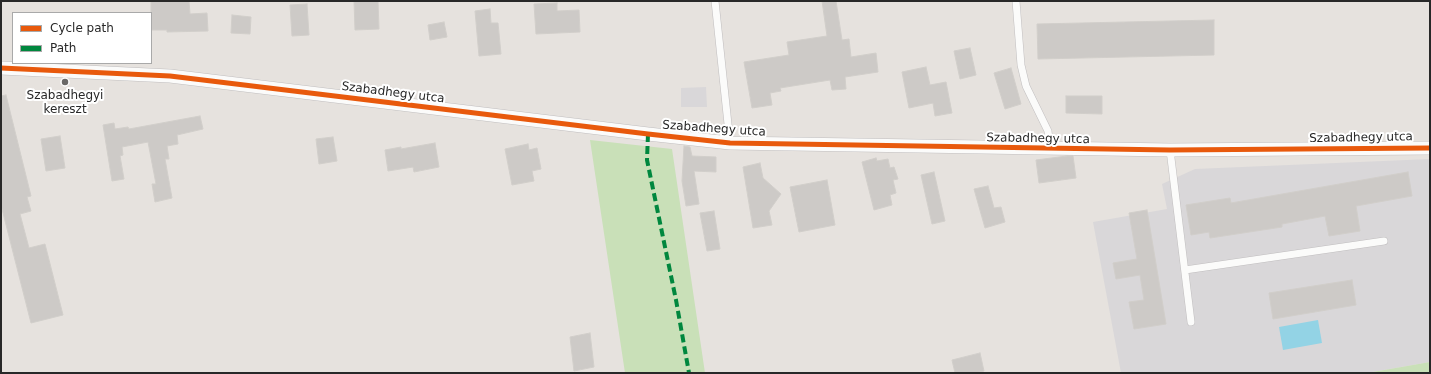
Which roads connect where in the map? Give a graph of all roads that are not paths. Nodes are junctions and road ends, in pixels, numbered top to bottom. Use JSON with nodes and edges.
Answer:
{"nodes":[{"id":1,"x":715,"y":1,"type":"edge"},
{"id":2,"x":1016,"y":1,"type":"edge"},
{"id":3,"x":1,"y":68,"type":"edge"},
{"id":4,"x":730,"y":143,"type":"junction"},
{"id":5,"x":1430,"y":148,"type":"edge"},
{"id":6,"x":1050,"y":149,"type":"junction"},
{"id":7,"x":1170,"y":150,"type":"junction"},
{"id":8,"x":1384,"y":241,"type":"dead end"},
{"id":9,"x":1184,"y":270,"type":"junction"},
{"id":10,"x":1191,"y":322,"type":"dead end"}],
"edges":[{"from":1,"to":4,"type":"lane"},
{"from":2,"to":6,"type":"lane"},
{"from":3,"to":4,"type":"street","name":"Szabadhegy utca"},
{"from":4,"to":6,"type":"street","name":"Szabadhegy utca"},
{"from":5,"to":7,"type":"street","name":"Szabadhegy utca"},
{"from":6,"to":7,"type":"street","name":"Szabadhegy utca"},
{"from":7,"to":9,"type":"lane"},
{"from":8,"to":9,"type":"lane"},
{"from":9,"to":10,"type":"lane"}]}
